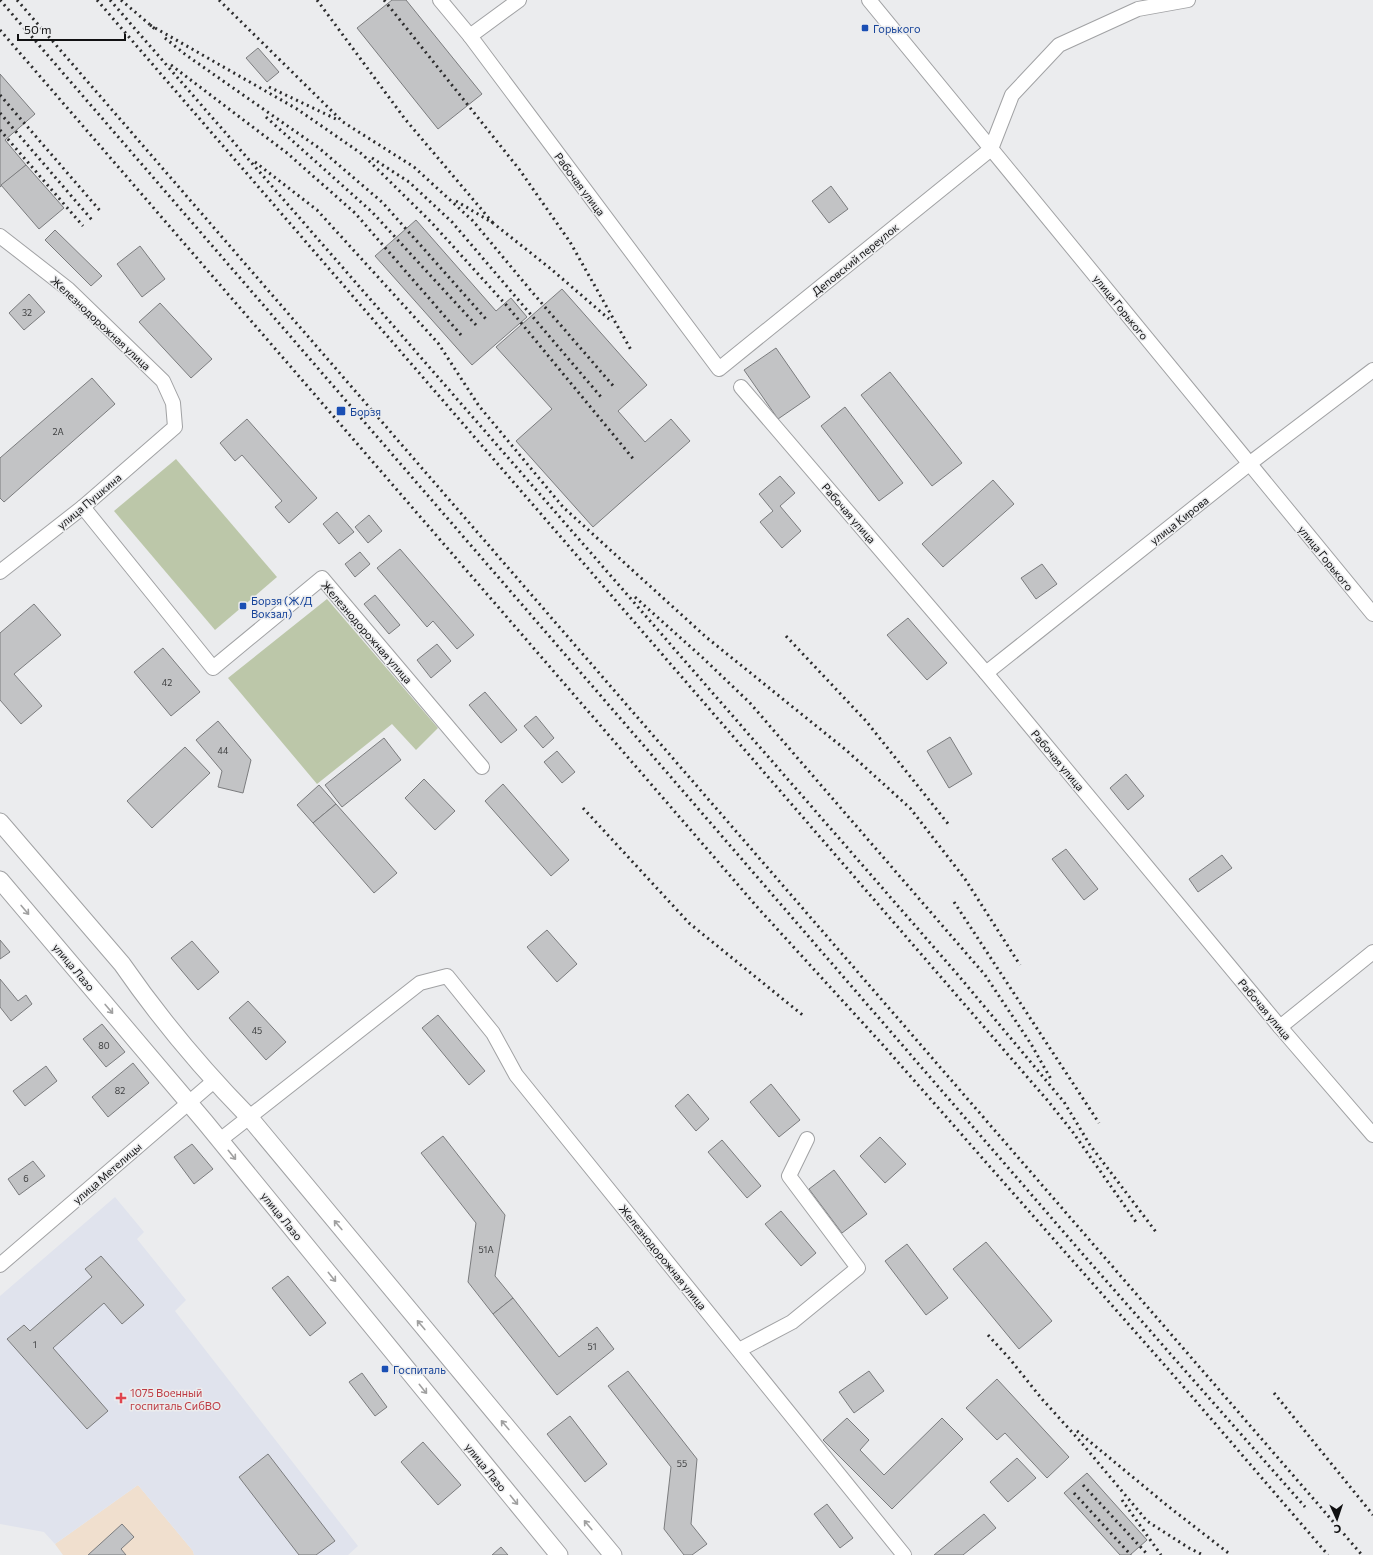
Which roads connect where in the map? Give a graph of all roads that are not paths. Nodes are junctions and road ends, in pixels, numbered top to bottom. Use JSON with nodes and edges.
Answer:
{"nodes":[{"id":1,"x":440,"y":0,"type":"edge"},
{"id":2,"x":519,"y":0,"type":"edge"},
{"id":3,"x":869,"y":0,"type":"edge"},
{"id":4,"x":1188,"y":0,"type":"edge"},
{"id":5,"x":470,"y":36,"type":"junction"},
{"id":6,"x":991,"y":149,"type":"junction"},
{"id":7,"x":0,"y":236,"type":"edge"},
{"id":8,"x":719,"y":368,"type":"joint"},
{"id":9,"x":1373,"y":370,"type":"edge"},
{"id":10,"x":741,"y":387,"type":"dead end"},
{"id":11,"x":175,"y":427,"type":"joint"},
{"id":12,"x":1250,"y":464,"type":"junction"},
{"id":13,"x":83,"y":507,"type":"junction"},
{"id":14,"x":0,"y":572,"type":"edge"},
{"id":15,"x":1373,"y":614,"type":"edge"},
{"id":16,"x":986,"y":673,"type":"junction"},
{"id":17,"x":482,"y":767,"type":"dead end"},
{"id":18,"x":0,"y":822,"type":"edge"},
{"id":19,"x":0,"y":880,"type":"edge"},
{"id":20,"x":1373,"y":952,"type":"edge"},
{"id":21,"x":1280,"y":1027,"type":"junction"},
{"id":22,"x":214,"y":1081,"type":"junction"},
{"id":23,"x":190,"y":1103,"type":"junction"},
{"id":24,"x":249,"y":1117,"type":"junction"},
{"id":25,"x":1373,"y":1135,"type":"edge"},
{"id":26,"x":807,"y":1139,"type":"dead end"},
{"id":27,"x":220,"y":1140,"type":"junction"},
{"id":28,"x":0,"y":1265,"type":"edge"},
{"id":29,"x":738,"y":1350,"type":"junction"},
{"id":30,"x":559,"y":1555,"type":"edge"},
{"id":31,"x":613,"y":1555,"type":"edge"},
{"id":32,"x":904,"y":1555,"type":"edge"}],
"edges":[{"from":1,"to":5,"type":"street","name":"Рабочая улица"},
{"from":2,"to":5,"type":"street"},
{"from":3,"to":6,"type":"street","name":"улица Горького"},
{"from":4,"to":6,"type":"street"},
{"from":5,"to":8,"type":"street","name":"Рабочая улица"},
{"from":6,"to":8,"type":"street","name":"Деповский переулок"},
{"from":6,"to":12,"type":"street","name":"улица Горького"},
{"from":7,"to":11,"type":"street","name":"Железнодорожная улица"},
{"from":9,"to":12,"type":"street","name":"улица Кирова"},
{"from":10,"to":16,"type":"street","name":"Рабочая улица"},
{"from":11,"to":13,"type":"street","name":"улица Пушкина"},
{"from":12,"to":15,"type":"street","name":"улица Горького"},
{"from":12,"to":16,"type":"street","name":"улица Кирова"},
{"from":13,"to":14,"type":"street","name":"улица Пушкина"},
{"from":13,"to":17,"type":"street","name":"Железнодорожная улица"},
{"from":16,"to":21,"type":"street","name":"Рабочая улица"},
{"from":18,"to":22,"type":"street"},
{"from":19,"to":23,"type":"street","name":"улица Лазо","one_way":true},
{"from":20,"to":21,"type":"street"},
{"from":21,"to":25,"type":"street","name":"Рабочая улица"},
{"from":22,"to":23,"type":"street","name":"улица Метелицы"},
{"from":22,"to":24,"type":"street"},
{"from":23,"to":27,"type":"street","name":"улица Лазо"},
{"from":23,"to":28,"type":"street","name":"улица Метелицы"},
{"from":24,"to":27,"type":"street"},
{"from":24,"to":29,"type":"street","name":"Железнодорожная улица"},
{"from":31,"to":24,"type":"street","one_way":true},
{"from":26,"to":29,"type":"street"},
{"from":27,"to":30,"type":"street","name":"улица Лазо","one_way":true},
{"from":29,"to":32,"type":"street","name":"Железнодорожная улица"}]}
